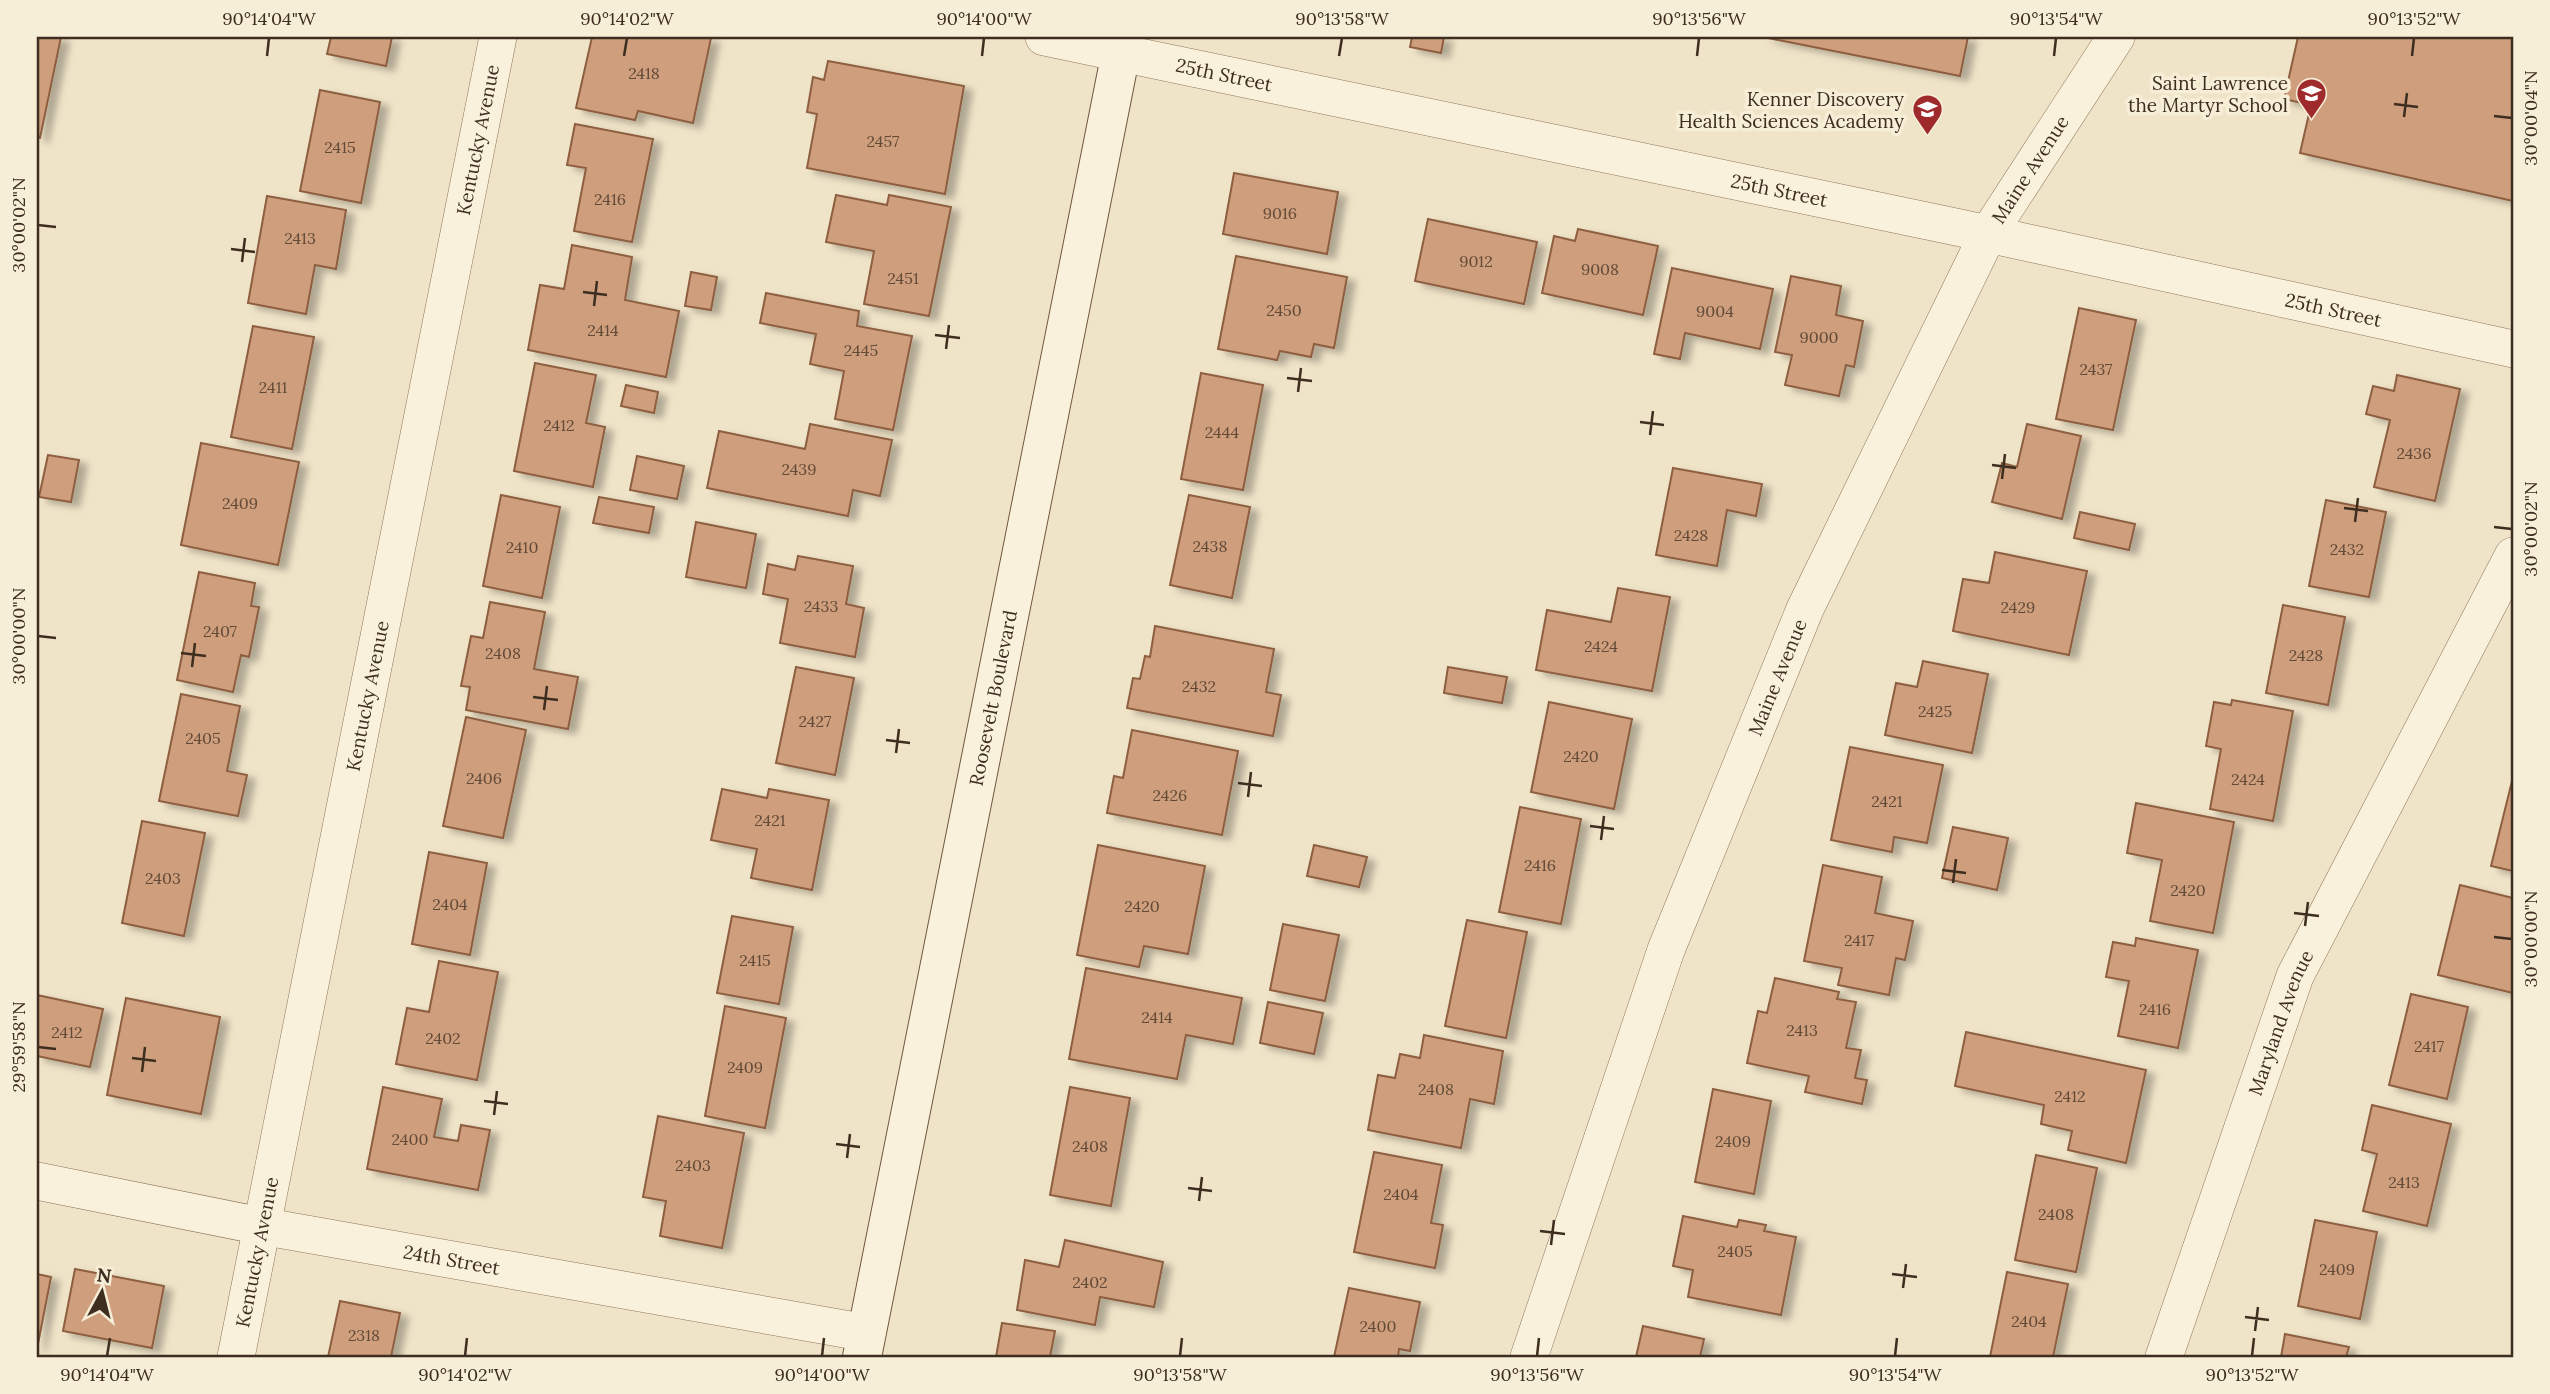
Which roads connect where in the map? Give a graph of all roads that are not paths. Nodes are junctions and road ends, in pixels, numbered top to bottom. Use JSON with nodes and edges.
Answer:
{"nodes":[{"id":1,"x":498,"y":37,"type":"edge"},
{"id":2,"x":1044,"y":37,"type":"edge"},
{"id":3,"x":2116,"y":37,"type":"edge"},
{"id":4,"x":1122,"y":45,"type":"edge"},
{"id":5,"x":1989,"y":234,"type":"junction"},
{"id":6,"x":2513,"y":349,"type":"edge"},
{"id":7,"x":2513,"y":556,"type":"edge"},
{"id":8,"x":37,"y":1181,"type":"edge"},
{"id":9,"x":261,"y":1227,"type":"junction"},
{"id":10,"x":864,"y":1345,"type":"edge"},
{"id":11,"x":236,"y":1357,"type":"edge"},
{"id":12,"x":1529,"y":1357,"type":"edge"},
{"id":13,"x":2164,"y":1357,"type":"edge"}],
"edges":[{"from":1,"to":9,"type":"street","name":"Kentucky Avenue"},
{"from":2,"to":4,"type":"street","name":"25th Street"},
{"from":3,"to":5,"type":"street","name":"Maine Avenue"},
{"from":4,"to":5,"type":"street","name":"25th Street"},
{"from":4,"to":10,"type":"street","name":"Roosevelt Boulevard"},
{"from":5,"to":6,"type":"street","name":"25th Street"},
{"from":5,"to":12,"type":"street","name":"Maine Avenue"},
{"from":7,"to":13,"type":"street","name":"Maryland Avenue"},
{"from":8,"to":9,"type":"street","name":"24th Street"},
{"from":9,"to":10,"type":"street","name":"24th Street"},
{"from":9,"to":11,"type":"street","name":"Kentucky Avenue"}]}
